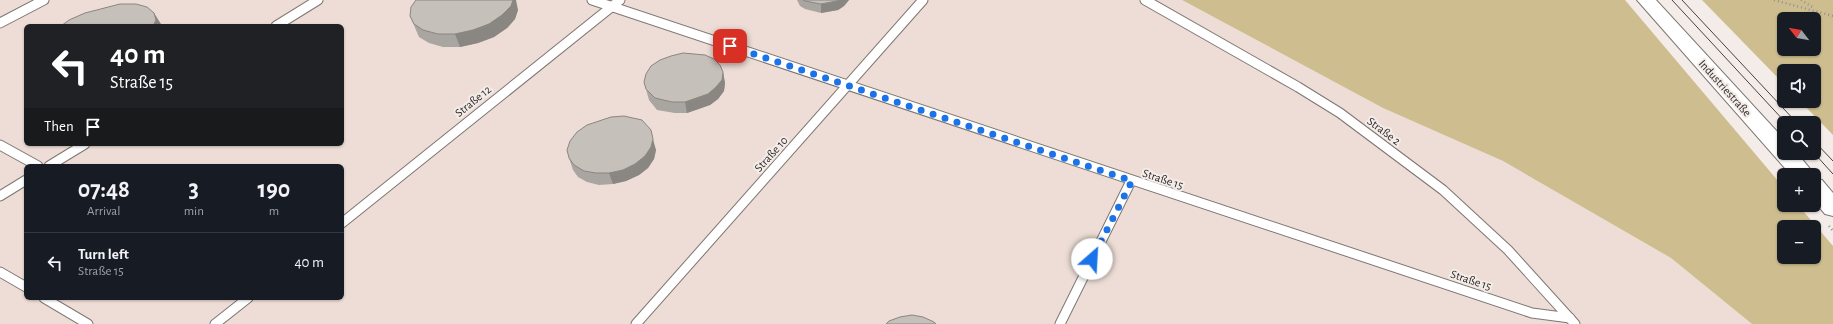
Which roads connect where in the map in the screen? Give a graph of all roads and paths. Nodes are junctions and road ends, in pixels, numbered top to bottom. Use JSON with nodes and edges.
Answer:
{"nodes":[{"id":1,"x":44,"y":0,"type":"edge"},
{"id":2,"x":318,"y":0,"type":"edge"},
{"id":3,"x":592,"y":0,"type":"edge"},
{"id":4,"x":620,"y":0,"type":"edge"},
{"id":5,"x":923,"y":0,"type":"edge"},
{"id":6,"x":1145,"y":0,"type":"edge"},
{"id":7,"x":1646,"y":0,"type":"edge"},
{"id":8,"x":1774,"y":0,"type":"edge"},
{"id":9,"x":1801,"y":0,"type":"edge"},
{"id":10,"x":611,"y":7,"type":"junction"},
{"id":11,"x":1822,"y":12,"type":"junction"},
{"id":12,"x":1833,"y":16,"type":"edge"},
{"id":13,"x":0,"y":23,"type":"edge"},
{"id":14,"x":279,"y":24,"type":"edge"},
{"id":15,"x":849,"y":85,"type":"junction"},
{"id":16,"x":0,"y":146,"type":"edge"},
{"id":17,"x":82,"y":146,"type":"edge"},
{"id":18,"x":34,"y":164,"type":"edge"},
{"id":19,"x":52,"y":164,"type":"edge"},
{"id":20,"x":1798,"y":168,"type":"edge"},
{"id":21,"x":24,"y":181,"type":"edge"},
{"id":22,"x":1132,"y":181,"type":"junction"},
{"id":23,"x":1821,"y":194,"type":"edge"},
{"id":24,"x":0,"y":196,"type":"edge"},
{"id":25,"x":1833,"y":208,"type":"edge"},
{"id":26,"x":344,"y":220,"type":"edge"},
{"id":27,"x":0,"y":272,"type":"edge"},
{"id":28,"x":24,"y":286,"type":"edge"},
{"id":29,"x":47,"y":300,"type":"edge"},
{"id":30,"x":245,"y":300,"type":"edge"},
{"id":31,"x":1573,"y":321,"type":"edge"},
{"id":32,"x":88,"y":324,"type":"edge"},
{"id":33,"x":215,"y":324,"type":"edge"},
{"id":34,"x":636,"y":324,"type":"edge"},
{"id":35,"x":1060,"y":324,"type":"edge"}],
"edges":[{"from":1,"to":13,"type":"lane"},
{"from":2,"to":14,"type":"lane"},
{"from":3,"to":10,"type":"lane","name":"Straße 15"},
{"from":4,"to":10,"type":"lane","name":"Straße 12"},
{"from":5,"to":15,"type":"lane","name":"Straße 10"},
{"from":6,"to":31,"type":"lane","name":"Straße 2"},
{"from":7,"to":20,"type":"main road","name":"Industriestraße"},
{"from":8,"to":11,"type":"path"},
{"from":9,"to":11,"type":"path"},
{"from":10,"to":15,"type":"lane","name":"Straße 15"},
{"from":10,"to":26,"type":"lane","name":"Straße 12"},
{"from":11,"to":12,"type":"path"},
{"from":15,"to":22,"type":"lane","name":"Straße 15"},
{"from":15,"to":34,"type":"lane","name":"Straße 10"},
{"from":16,"to":18,"type":"lane"},
{"from":17,"to":19,"type":"lane"},
{"from":21,"to":24,"type":"lane"},
{"from":22,"to":31,"type":"lane","name":"Straße 15"},
{"from":22,"to":35,"type":"lane"},
{"from":23,"to":25,"type":"main road"},
{"from":27,"to":28,"type":"lane"},
{"from":29,"to":32,"type":"lane"},
{"from":30,"to":33,"type":"lane"}]}
